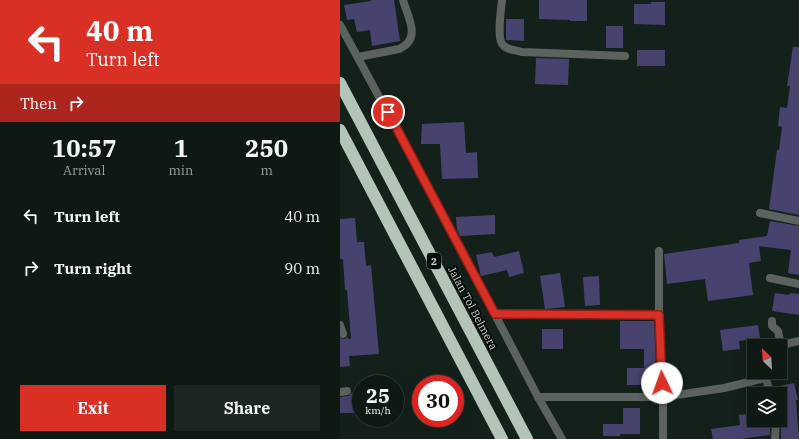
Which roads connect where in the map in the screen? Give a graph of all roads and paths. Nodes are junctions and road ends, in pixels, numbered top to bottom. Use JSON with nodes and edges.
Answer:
{"nodes":[{"id":1,"x":403,"y":0,"type":"edge"},
{"id":2,"x":502,"y":0,"type":"edge"},
{"id":3,"x":340,"y":25,"type":"edge"},
{"id":4,"x":625,"y":56,"type":"dead end"},
{"id":5,"x":358,"y":57,"type":"junction"},
{"id":6,"x":340,"y":83,"type":"edge"},
{"id":7,"x":340,"y":130,"type":"edge"},
{"id":8,"x":760,"y":213,"type":"dead end"},
{"id":9,"x":799,"y":221,"type":"edge"},
{"id":10,"x":659,"y":251,"type":"dead end"},
{"id":11,"x":770,"y":278,"type":"dead end"},
{"id":12,"x":799,"y":284,"type":"edge"},
{"id":13,"x":495,"y":314,"type":"junction"},
{"id":14,"x":659,"y":315,"type":"junction"},
{"id":15,"x":772,"y":321,"type":"dead end"},
{"id":16,"x":340,"y":325,"type":"edge"},
{"id":17,"x":343,"y":334,"type":"dead end"},
{"id":18,"x":779,"y":339,"type":"edge"},
{"id":19,"x":799,"y":341,"type":"edge"},
{"id":20,"x":787,"y":344,"type":"edge"},
{"id":21,"x":762,"y":379,"type":"edge"},
{"id":22,"x":538,"y":397,"type":"junction"},
{"id":23,"x":663,"y":397,"type":"junction"},
{"id":24,"x":776,"y":427,"type":"edge"},
{"id":25,"x":502,"y":439,"type":"edge"},
{"id":26,"x":527,"y":439,"type":"edge"},
{"id":27,"x":562,"y":439,"type":"edge"},
{"id":28,"x":663,"y":439,"type":"edge"},
{"id":29,"x":775,"y":439,"type":"edge"}],
"edges":[{"from":1,"to":5,"type":"street"},
{"from":2,"to":4,"type":"street"},
{"from":3,"to":5,"type":"street"},
{"from":5,"to":13,"type":"street"},
{"from":6,"to":26,"type":"highway","name":"Jalan Tol Belmera","number":"2"},
{"from":7,"to":25,"type":"highway","number":"2"},
{"from":8,"to":9,"type":"street"},
{"from":10,"to":14,"type":"street"},
{"from":11,"to":12,"type":"street"},
{"from":13,"to":14,"type":"street"},
{"from":13,"to":22,"type":"street"},
{"from":14,"to":23,"type":"street"},
{"from":15,"to":18,"type":"street"},
{"from":16,"to":17,"type":"street"},
{"from":19,"to":20,"type":"street"},
{"from":21,"to":23,"type":"street"},
{"from":22,"to":23,"type":"street"},
{"from":22,"to":27,"type":"street"},
{"from":23,"to":28,"type":"street"},
{"from":24,"to":29,"type":"street"}]}
